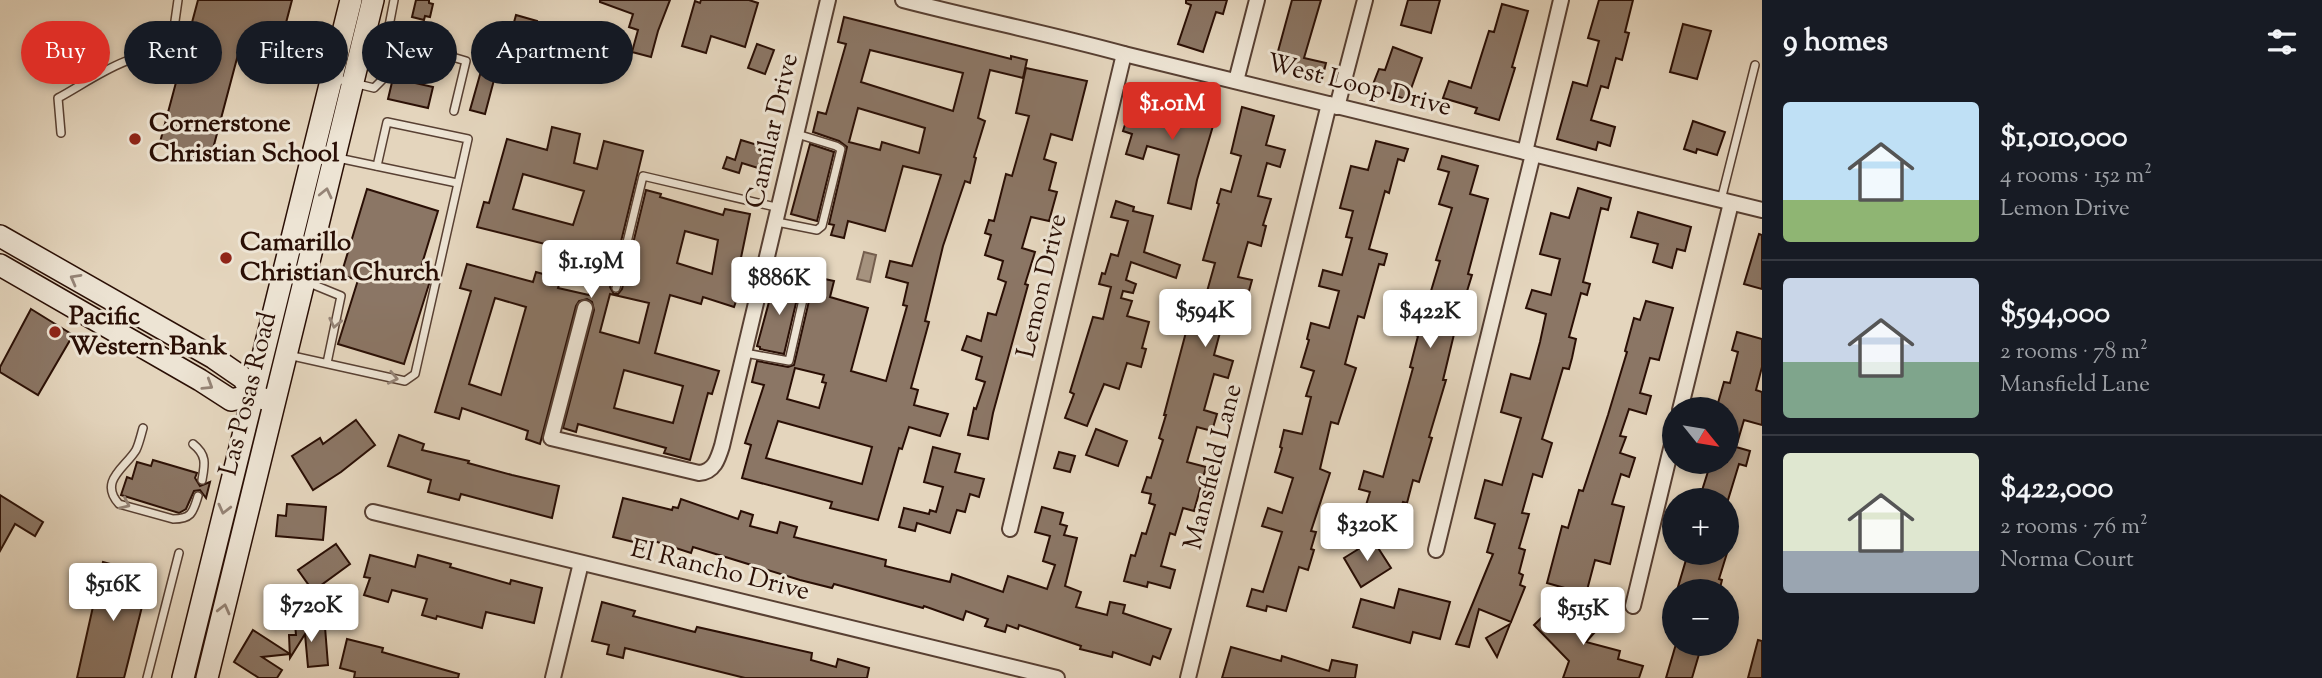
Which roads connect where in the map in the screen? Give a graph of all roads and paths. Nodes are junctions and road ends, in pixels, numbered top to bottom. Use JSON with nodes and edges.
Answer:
{"nodes":[{"id":1,"x":178,"y":0,"type":"edge"},
{"id":2,"x":351,"y":0,"type":"edge"},
{"id":3,"x":373,"y":0,"type":"edge"},
{"id":4,"x":394,"y":0,"type":"edge"},
{"id":5,"x":828,"y":0,"type":"edge"},
{"id":6,"x":903,"y":0,"type":"edge"},
{"id":7,"x":1257,"y":0,"type":"edge"},
{"id":8,"x":1364,"y":0,"type":"edge"},
{"id":9,"x":1561,"y":0,"type":"edge"},
{"id":10,"x":367,"y":21,"type":"edge"},
{"id":11,"x":390,"y":21,"type":"edge"},
{"id":12,"x":362,"y":23,"type":"edge"},
{"id":13,"x":362,"y":33,"type":"edge"},
{"id":14,"x":362,"y":43,"type":"edge"},
{"id":15,"x":348,"y":53,"type":"edge"},
{"id":16,"x":1124,"y":54,"type":"junction"},
{"id":17,"x":457,"y":58,"type":"edge"},
{"id":18,"x":1755,"y":65,"type":"dead end"},
{"id":19,"x":1236,"y":81,"type":"junction"},
{"id":20,"x":348,"y":82,"type":"edge"},
{"id":21,"x":329,"y":84,"type":"edge"},
{"id":22,"x":353,"y":84,"type":"junction"},
{"id":23,"x":378,"y":84,"type":"edge"},
{"id":24,"x":1333,"y":106,"type":"junction"},
{"id":25,"x":454,"y":111,"type":"dead end"},
{"id":26,"x":61,"y":134,"type":"dead end"},
{"id":27,"x":797,"y":134,"type":"junction"},
{"id":28,"x":313,"y":152,"type":"junction"},
{"id":29,"x":1529,"y":153,"type":"junction"},
{"id":30,"x":334,"y":157,"type":"junction"},
{"id":31,"x":377,"y":166,"type":"junction"},
{"id":32,"x":457,"y":183,"type":"junction"},
{"id":33,"x":1726,"y":201,"type":"junction"},
{"id":34,"x":1762,"y":210,"type":"edge"},
{"id":35,"x":779,"y":215,"type":"junction"},
{"id":36,"x":6,"y":240,"type":"edge"},
{"id":37,"x":0,"y":265,"type":"edge"},
{"id":38,"x":765,"y":271,"type":"junction"},
{"id":39,"x":285,"y":273,"type":"junction"},
{"id":40,"x":305,"y":282,"type":"junction"},
{"id":41,"x":616,"y":288,"type":"dead end"},
{"id":42,"x":585,"y":308,"type":"dead end"},
{"id":43,"x":745,"y":353,"type":"junction"},
{"id":44,"x":287,"y":354,"type":"junction"},
{"id":45,"x":327,"y":363,"type":"junction"},
{"id":46,"x":253,"y":396,"type":"junction"},
{"id":47,"x":1683,"y":397,"type":"edge"},
{"id":48,"x":276,"y":403,"type":"junction"},
{"id":49,"x":144,"y":428,"type":"dead end"},
{"id":50,"x":193,"y":444,"type":"dead end"},
{"id":51,"x":1665,"y":474,"type":"edge"},
{"id":52,"x":202,"y":480,"type":"dead end"},
{"id":53,"x":198,"y":496,"type":"dead end"},
{"id":54,"x":373,"y":512,"type":"dead end"},
{"id":55,"x":1010,"y":529,"type":"dead end"},
{"id":56,"x":1436,"y":550,"type":"dead end"},
{"id":57,"x":179,"y":554,"type":"dead end"},
{"id":58,"x":581,"y":563,"type":"junction"},
{"id":59,"x":1633,"y":606,"type":"dead end"},
{"id":60,"x":147,"y":678,"type":"edge"},
{"id":61,"x":183,"y":678,"type":"edge"},
{"id":62,"x":207,"y":678,"type":"edge"},
{"id":63,"x":553,"y":678,"type":"edge"},
{"id":64,"x":1057,"y":678,"type":"edge"},
{"id":65,"x":1188,"y":678,"type":"edge"}],
"edges":[{"from":1,"to":26,"type":"lane"},
{"from":2,"to":12,"type":"main road","name":"Las Posas Road"},
{"from":3,"to":10,"type":"main road","name":"Las Posas Road"},
{"from":4,"to":11,"type":"lane"},
{"from":5,"to":27,"type":"street","name":"Camilar Drive"},
{"from":6,"to":16,"type":"street","name":"West Loop Drive"},
{"from":7,"to":19,"type":"street"},
{"from":8,"to":24,"type":"street","name":"Mansfield Lane"},
{"from":9,"to":29,"type":"street"},
{"from":13,"to":15,"type":"main road","name":"Las Posas Road"},
{"from":14,"to":22,"type":"main road","name":"Las Posas Road"},
{"from":16,"to":19,"type":"street","name":"West Loop Drive"},
{"from":16,"to":55,"type":"street","name":"Lemon Drive"},
{"from":17,"to":25,"type":"lane"},
{"from":18,"to":33,"type":"lane"},
{"from":19,"to":24,"type":"street","name":"West Loop Drive"},
{"from":20,"to":22,"type":"lane"},
{"from":21,"to":28,"type":"main road","name":"Las Posas Road"},
{"from":22,"to":23,"type":"lane"},
{"from":22,"to":30,"type":"main road","name":"Las Posas Road"},
{"from":24,"to":29,"type":"street","name":"West Loop Drive"},
{"from":24,"to":65,"type":"street","name":"Mansfield Lane"},
{"from":27,"to":35,"type":"street","name":"Camilar Drive"},
{"from":27,"to":35,"type":"lane"},
{"from":28,"to":30,"type":"lane"},
{"from":28,"to":39,"type":"main road","name":"Las Posas Road"},
{"from":29,"to":33,"type":"street","name":"West Loop Drive"},
{"from":29,"to":56,"type":"street"},
{"from":30,"to":31,"type":"lane"},
{"from":40,"to":30,"type":"main road","name":"Las Posas Road","one_way":true},
{"from":31,"to":32,"type":"lane"},
{"from":31,"to":32,"type":"lane"},
{"from":45,"to":32,"type":"lane","one_way":true},
{"from":33,"to":34,"type":"street","name":"West Loop Drive"},
{"from":33,"to":47,"type":"street"},
{"from":35,"to":38,"type":"street","name":"Camilar Drive"},
{"from":35,"to":41,"type":"lane"},
{"from":36,"to":37,"type":"lane"},
{"from":46,"to":36,"type":"main road","one_way":true},
{"from":37,"to":46,"type":"main road","one_way":true},
{"from":38,"to":43,"type":"street","name":"Camilar Drive"},
{"from":38,"to":43,"type":"lane"},
{"from":39,"to":40,"type":"lane"},
{"from":39,"to":46,"type":"main road","name":"Las Posas Road"},
{"from":40,"to":44,"type":"main road","name":"Las Posas Road"},
{"from":40,"to":45,"type":"lane","one_way":true},
{"from":42,"to":43,"type":"street","name":"Camilar Drive"},
{"from":44,"to":45,"type":"lane"},
{"from":44,"to":48,"type":"main road","name":"Las Posas Road"},
{"from":46,"to":48,"type":"main road"},
{"from":46,"to":61,"type":"main road","name":"Las Posas Road","one_way":true},
{"from":62,"to":48,"type":"main road","name":"Las Posas Road","one_way":true},
{"from":49,"to":53,"type":"lane","one_way":true},
{"from":50,"to":52,"type":"lane"},
{"from":51,"to":59,"type":"street"},
{"from":54,"to":58,"type":"street","name":"El Rancho Drive"},
{"from":57,"to":60,"type":"lane"},
{"from":58,"to":63,"type":"street"},
{"from":58,"to":64,"type":"street","name":"El Rancho Drive"}]}
